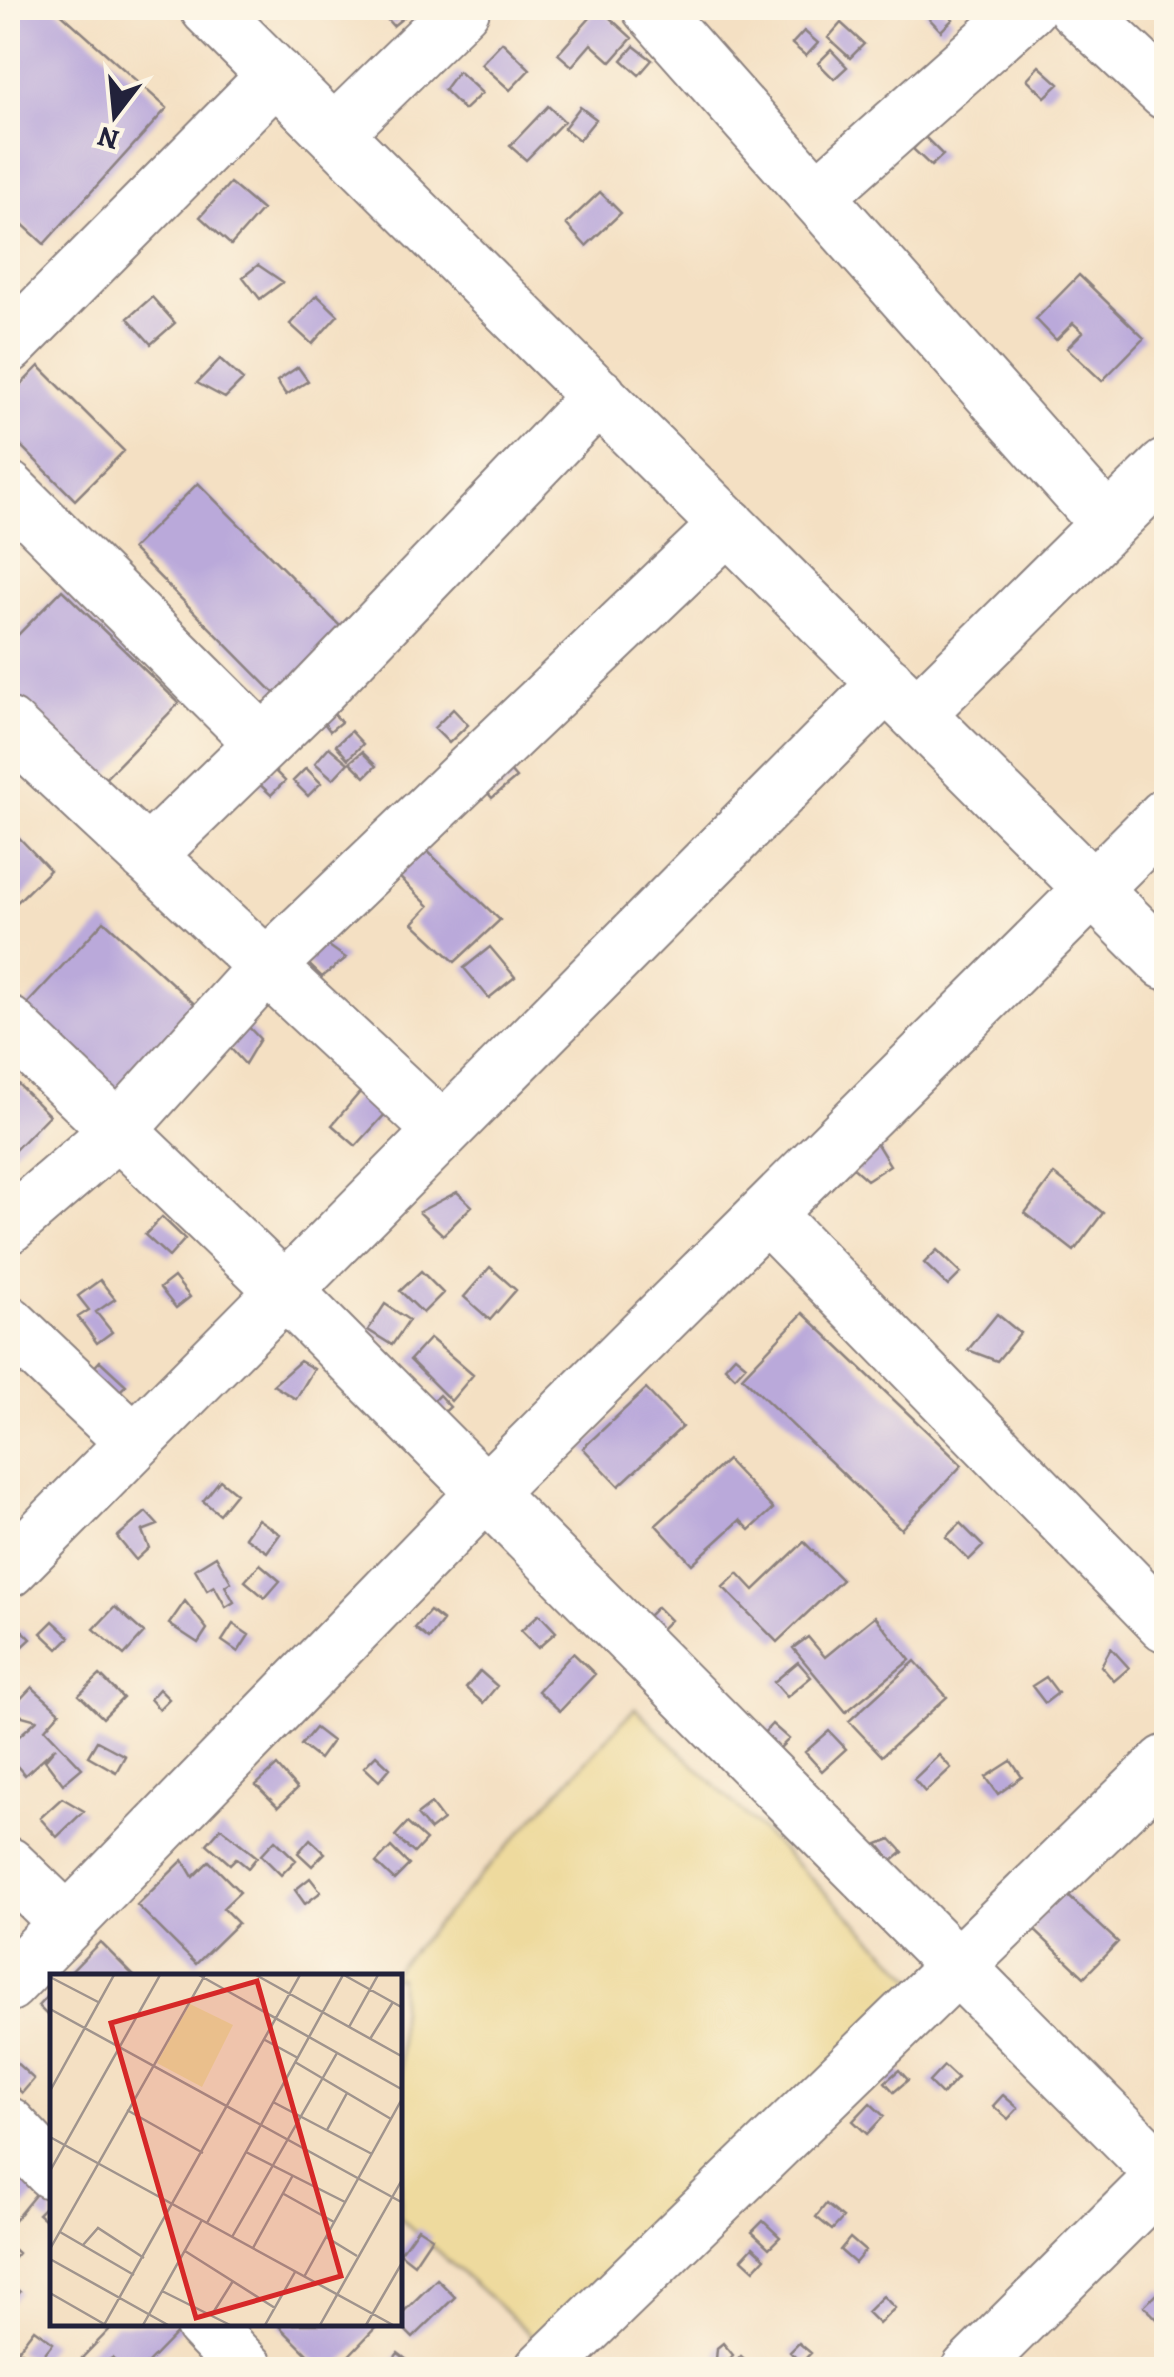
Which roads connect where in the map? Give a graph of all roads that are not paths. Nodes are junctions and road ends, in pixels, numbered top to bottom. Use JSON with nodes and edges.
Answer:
{"nodes":[{"id":1,"x":208,"y":8,"type":"edge"},
{"id":2,"x":462,"y":8,"type":"edge"},
{"id":3,"x":650,"y":8,"type":"edge"},
{"id":4,"x":1028,"y":8,"type":"edge"},
{"id":5,"x":1076,"y":8,"type":"edge"},
{"id":6,"x":276,"y":75,"type":"junction"},
{"id":7,"x":1166,"y":92,"type":"edge"},
{"id":8,"x":334,"y":132,"type":"junction"},
{"id":9,"x":817,"y":196,"type":"junction"},
{"id":10,"x":14,"y":325,"type":"edge"},
{"id":11,"x":599,"y":396,"type":"junction"},
{"id":12,"x":1166,"y":467,"type":"edge"},
{"id":13,"x":8,"y":489,"type":"edge"},
{"id":14,"x":1108,"y":524,"type":"junction"},
{"id":15,"x":728,"y":525,"type":"junction"},
{"id":16,"x":902,"y":698,"type":"junction"},
{"id":17,"x":8,"y":726,"type":"edge"},
{"id":18,"x":263,"y":743,"type":"junction"},
{"id":19,"x":1166,"y":816,"type":"edge"},
{"id":20,"x":147,"y":856,"type":"junction"},
{"id":21,"x":1092,"y":888,"type":"junction"},
{"id":22,"x":1166,"y":962,"type":"edge"},
{"id":23,"x":266,"y":967,"type":"junction"},
{"id":24,"x":8,"y":1024,"type":"edge"},
{"id":25,"x":116,"y":1132,"type":"junction"},
{"id":26,"x":443,"y":1132,"type":"junction"},
{"id":27,"x":766,"y":1214,"type":"junction"},
{"id":28,"x":8,"y":1226,"type":"edge"},
{"id":29,"x":284,"y":1291,"type":"junction"},
{"id":30,"x":8,"y":1323,"type":"edge"},
{"id":31,"x":134,"y":1442,"type":"junction"},
{"id":32,"x":486,"y":1492,"type":"junction"},
{"id":33,"x":8,"y":1570,"type":"edge"},
{"id":34,"x":1166,"y":1624,"type":"edge"},
{"id":35,"x":1166,"y":1763,"type":"edge"},
{"id":36,"x":8,"y":1864,"type":"edge"},
{"id":37,"x":68,"y":1922,"type":"junction"},
{"id":38,"x":957,"y":1966,"type":"junction"},
{"id":39,"x":8,"y":1984,"type":"edge"},
{"id":40,"x":8,"y":2125,"type":"edge"},
{"id":41,"x":50,"y":2169,"type":"edge"},
{"id":42,"x":1166,"y":2175,"type":"edge"},
{"id":43,"x":206,"y":2327,"type":"edge"},
{"id":44,"x":246,"y":2370,"type":"edge"},
{"id":45,"x":542,"y":2370,"type":"edge"},
{"id":46,"x":969,"y":2370,"type":"edge"}],
"edges":[{"from":1,"to":6,"type":"street"},
{"from":2,"to":8,"type":"street"},
{"from":3,"to":9,"type":"street"},
{"from":4,"to":9,"type":"street"},
{"from":5,"to":7,"type":"street"},
{"from":6,"to":8,"type":"street"},
{"from":6,"to":10,"type":"street"},
{"from":8,"to":11,"type":"street"},
{"from":9,"to":14,"type":"street"},
{"from":11,"to":15,"type":"street"},
{"from":11,"to":18,"type":"street"},
{"from":12,"to":14,"type":"street"},
{"from":13,"to":18,"type":"street"},
{"from":14,"to":16,"type":"street"},
{"from":15,"to":16,"type":"street"},
{"from":15,"to":23,"type":"street"},
{"from":16,"to":21,"type":"street"},
{"from":16,"to":26,"type":"street"},
{"from":17,"to":20,"type":"street"},
{"from":18,"to":20,"type":"street"},
{"from":19,"to":21,"type":"street"},
{"from":20,"to":23,"type":"street"},
{"from":21,"to":22,"type":"street"},
{"from":21,"to":27,"type":"street"},
{"from":23,"to":25,"type":"street"},
{"from":23,"to":26,"type":"street"},
{"from":24,"to":25,"type":"street"},
{"from":25,"to":28,"type":"street"},
{"from":25,"to":29,"type":"street"},
{"from":26,"to":29,"type":"street"},
{"from":27,"to":32,"type":"street"},
{"from":27,"to":34,"type":"street"},
{"from":29,"to":31,"type":"street"},
{"from":29,"to":32,"type":"street"},
{"from":30,"to":31,"type":"street"},
{"from":31,"to":33,"type":"street"},
{"from":32,"to":37,"type":"street"},
{"from":32,"to":38,"type":"street"},
{"from":35,"to":38,"type":"street"},
{"from":36,"to":37,"type":"street"},
{"from":37,"to":39,"type":"street"},
{"from":38,"to":42,"type":"street"},
{"from":38,"to":45,"type":"street"},
{"from":40,"to":41,"type":"street"},
{"from":42,"to":46,"type":"street"},
{"from":43,"to":44,"type":"street"}]}
